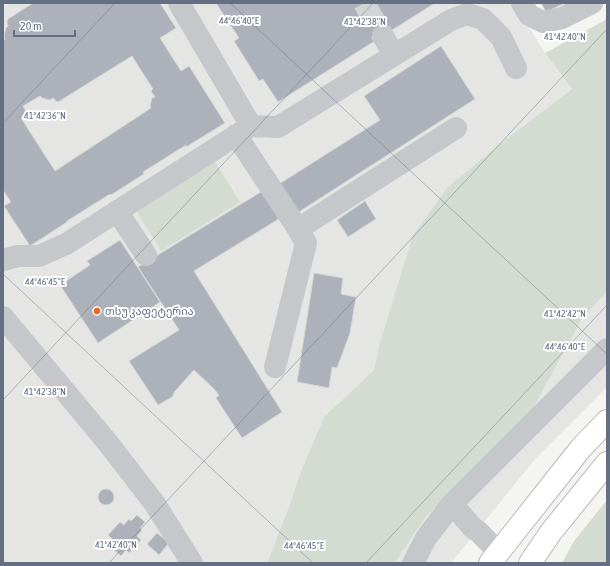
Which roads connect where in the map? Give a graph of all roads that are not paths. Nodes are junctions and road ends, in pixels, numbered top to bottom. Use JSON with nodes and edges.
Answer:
{"nodes":[{"id":1,"x":179,"y":3,"type":"edge"},
{"id":2,"x":522,"y":3,"type":"edge"},
{"id":3,"x":592,"y":3,"type":"edge"},
{"id":4,"x":383,"y":36,"type":"tunnel mouth"},
{"id":5,"x":394,"y":55,"type":"junction"},
{"id":6,"x":516,"y":68,"type":"dead end"},
{"id":7,"x":456,"y":128,"type":"dead end"},
{"id":8,"x":243,"y":131,"type":"junction"},
{"id":9,"x":118,"y":211,"type":"junction"},
{"id":10,"x":298,"y":229,"type":"junction"},
{"id":11,"x":146,"y":255,"type":"dead end"},
{"id":12,"x":3,"y":260,"type":"edge"},
{"id":13,"x":3,"y":317,"type":"edge"},
{"id":14,"x":607,"y":349,"type":"edge"},
{"id":15,"x":275,"y":367,"type":"dead end"},
{"id":16,"x":607,"y":421,"type":"edge"},
{"id":17,"x":607,"y":463,"type":"edge"},
{"id":18,"x":452,"y":504,"type":"junction"},
{"id":19,"x":494,"y":558,"type":"edge"},
{"id":20,"x":192,"y":563,"type":"edge"},
{"id":21,"x":413,"y":563,"type":"edge"},
{"id":22,"x":530,"y":563,"type":"edge"}],
"edges":[{"from":1,"to":8,"type":"lane"},
{"from":2,"to":3,"type":"lane"},
{"from":4,"to":5,"type":"lane"},
{"from":5,"to":6,"type":"lane"},
{"from":5,"to":8,"type":"lane"},
{"from":7,"to":10,"type":"lane"},
{"from":8,"to":9,"type":"lane"},
{"from":8,"to":10,"type":"lane"},
{"from":9,"to":11,"type":"lane"},
{"from":9,"to":12,"type":"lane"},
{"from":10,"to":15,"type":"lane"},
{"from":13,"to":20,"type":"lane"},
{"from":14,"to":18,"type":"lane"},
{"from":16,"to":19,"type":"main road"},
{"from":17,"to":22,"type":"main road"},
{"from":18,"to":19,"type":"lane"},
{"from":18,"to":21,"type":"lane"}]}
